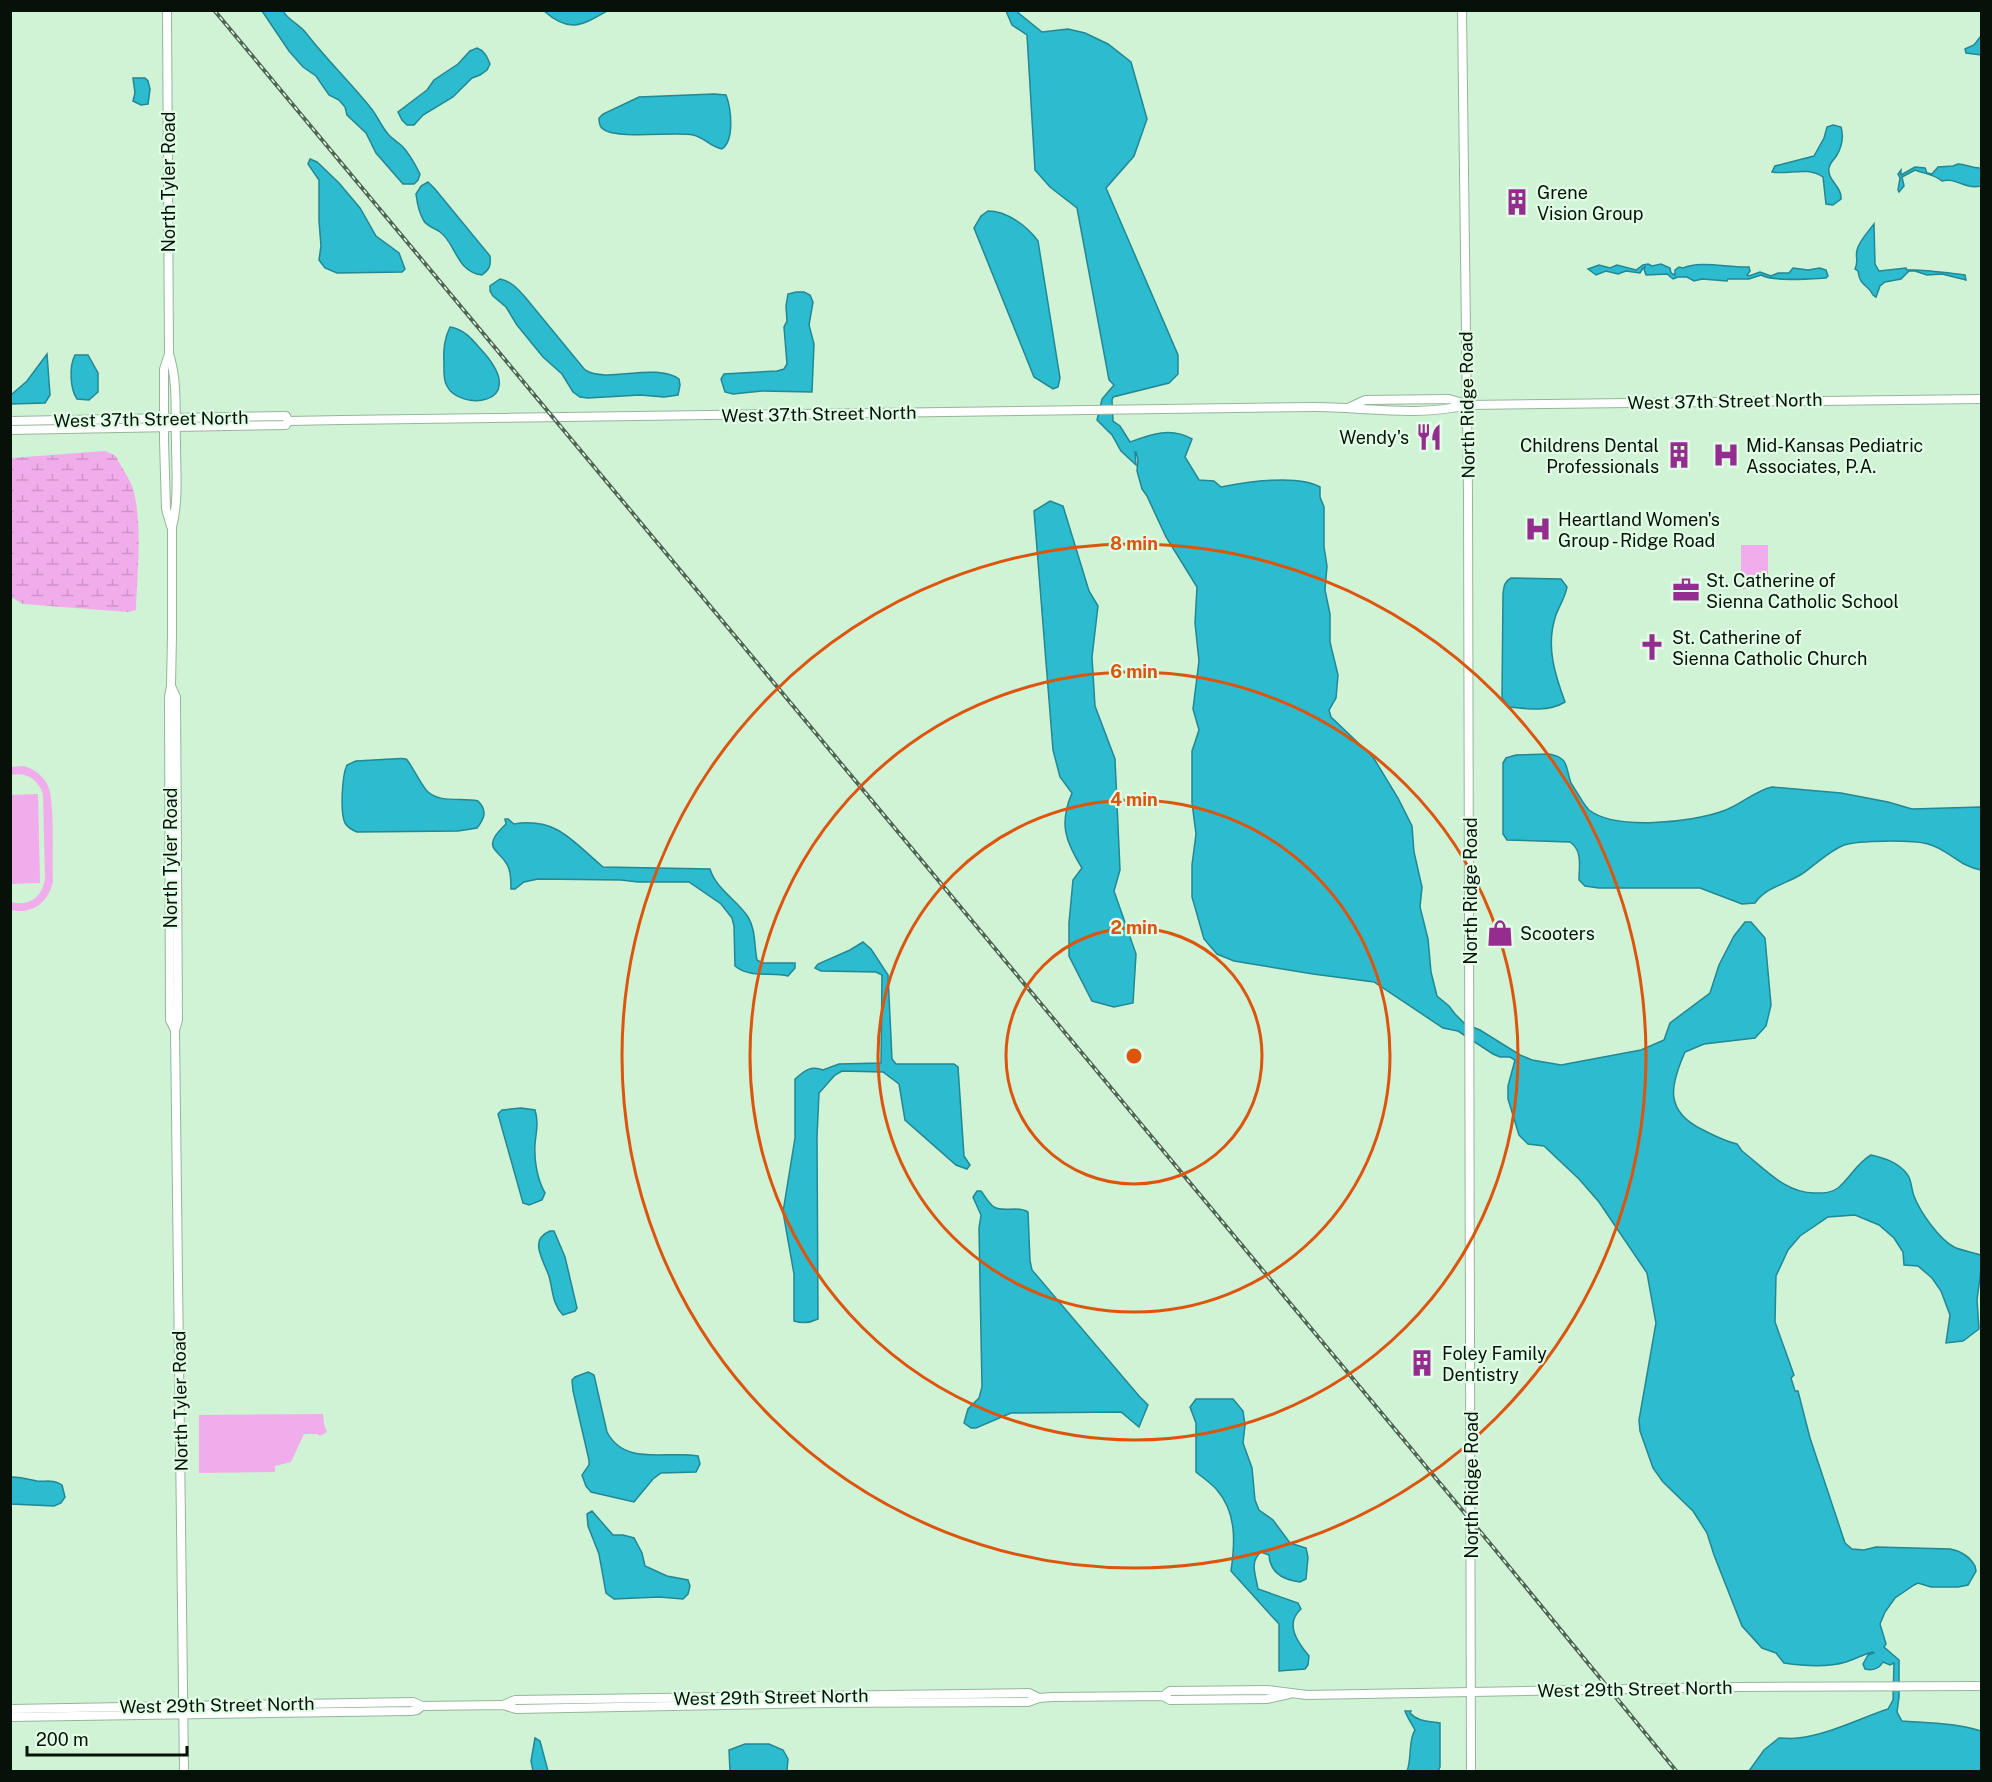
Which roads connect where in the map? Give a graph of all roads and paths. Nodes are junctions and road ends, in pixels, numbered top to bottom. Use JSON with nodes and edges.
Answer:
{"nodes":[{"id":1,"x":167,"y":10,"type":"edge"},
{"id":2,"x":1462,"y":10,"type":"edge"},
{"id":3,"x":169,"y":354,"type":"junction"},
{"id":4,"x":1982,"y":399,"type":"edge"},
{"id":5,"x":1468,"y":405,"type":"junction"},
{"id":6,"x":164,"y":418,"type":"junction"},
{"id":7,"x":176,"y":418,"type":"junction"},
{"id":8,"x":10,"y":421,"type":"edge"},
{"id":9,"x":288,"y":421,"type":"junction"},
{"id":10,"x":164,"y":427,"type":"junction"},
{"id":11,"x":176,"y":427,"type":"junction"},
{"id":12,"x":10,"y":430,"type":"edge"},
{"id":13,"x":171,"y":527,"type":"junction"},
{"id":14,"x":1982,"y":1686,"type":"edge"},
{"id":15,"x":1471,"y":1693,"type":"junction"},
{"id":16,"x":913,"y":1699,"type":"junction"},
{"id":17,"x":183,"y":1705,"type":"junction"},
{"id":18,"x":503,"y":1705,"type":"junction"},
{"id":19,"x":10,"y":1708,"type":"edge"},
{"id":20,"x":294,"y":1708,"type":"junction"},
{"id":21,"x":183,"y":1714,"type":"junction"},
{"id":22,"x":10,"y":1717,"type":"edge"},
{"id":23,"x":184,"y":1772,"type":"edge"},
{"id":24,"x":1471,"y":1772,"type":"edge"}],
"edges":[{"from":1,"to":3,"type":"main road","name":"North Tyler Road"},
{"from":2,"to":5,"type":"main road","name":"North Ridge Road"},
{"from":3,"to":6,"type":"main road","name":"North Tyler Road"},
{"from":3,"to":7,"type":"main road","name":"North Tyler Road"},
{"from":4,"to":5,"type":"main road","name":"West 37th Street North"},
{"from":5,"to":9,"type":"main road","name":"West 37th Street North"},
{"from":5,"to":15,"type":"main road","name":"North Ridge Road"},
{"from":6,"to":7,"type":"main road","name":"West 37th Street North"},
{"from":6,"to":8,"type":"main road","name":"West 37th Street North"},
{"from":6,"to":10,"type":"main road","name":"North Tyler Road"},
{"from":7,"to":9,"type":"main road","name":"West 37th Street North"},
{"from":7,"to":11,"type":"main road","name":"North Tyler Road"},
{"from":9,"to":11,"type":"main road","name":"West 37th Street North"},
{"from":10,"to":11,"type":"main road","name":"West 37th Street North"},
{"from":10,"to":12,"type":"main road","name":"West 37th Street North"},
{"from":10,"to":13,"type":"main road","name":"North Tyler Road"},
{"from":11,"to":13,"type":"main road","name":"North Tyler Road"},
{"from":13,"to":17,"type":"main road","name":"North Tyler Road"},
{"from":14,"to":15,"type":"main road","name":"West 29th Street North"},
{"from":15,"to":16,"type":"main road","name":"West 29th Street North"},
{"from":15,"to":24,"type":"main road","name":"North Ridge Road"},
{"from":16,"to":18,"type":"main road","name":"West 29th Street North"},
{"from":16,"to":18,"type":"main road","name":"West 29th Street North"},
{"from":17,"to":19,"type":"main road","name":"West 29th Street North"},
{"from":17,"to":20,"type":"main road","name":"West 29th Street North"},
{"from":17,"to":21,"type":"main road","name":"North Tyler Road"},
{"from":18,"to":20,"type":"main road","name":"West 29th Street North"},
{"from":20,"to":21,"type":"main road","name":"West 29th Street North"},
{"from":21,"to":22,"type":"main road","name":"West 29th Street North"},
{"from":21,"to":23,"type":"main road","name":"North Tyler Road"}]}
